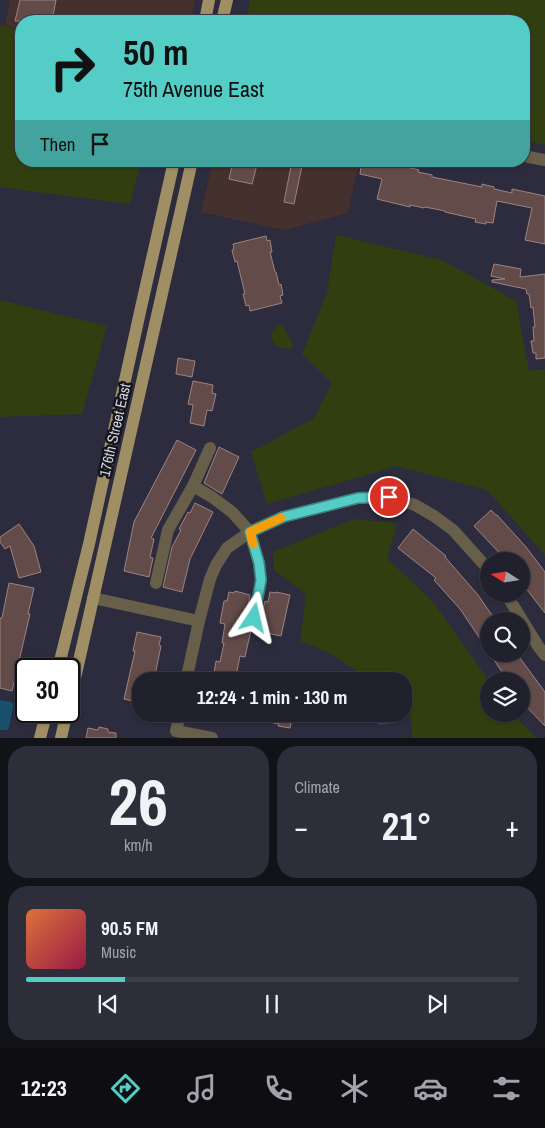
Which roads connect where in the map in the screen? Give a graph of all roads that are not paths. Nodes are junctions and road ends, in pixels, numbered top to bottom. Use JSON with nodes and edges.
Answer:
{"nodes":[{"id":1,"x":209,"y":0,"type":"edge"},
{"id":2,"x":227,"y":0,"type":"edge"},
{"id":3,"x":206,"y":15,"type":"edge"},
{"id":4,"x":223,"y":15,"type":"edge"},
{"id":5,"x":530,"y":157,"type":"edge"},
{"id":6,"x":545,"y":160,"type":"edge"},
{"id":7,"x":173,"y":167,"type":"edge"},
{"id":8,"x":191,"y":167,"type":"edge"},
{"id":9,"x":210,"y":448,"type":"dead end"},
{"id":10,"x":193,"y":486,"type":"junction"},
{"id":11,"x":250,"y":532,"type":"junction"},
{"id":12,"x":89,"y":544,"type":"junction"},
{"id":13,"x":480,"y":560,"type":"edge"},
{"id":14,"x":156,"y":584,"type":"dead end"},
{"id":15,"x":93,"y":598,"type":"junction"},
{"id":16,"x":511,"y":602,"type":"edge"},
{"id":17,"x":254,"y":618,"type":"dead end"},
{"id":18,"x":199,"y":620,"type":"junction"},
{"id":19,"x":545,"y":655,"type":"edge"},
{"id":20,"x":61,"y":658,"type":"edge"},
{"id":21,"x":80,"y":658,"type":"edge"},
{"id":22,"x":188,"y":672,"type":"edge"},
{"id":23,"x":178,"y":722,"type":"edge"},
{"id":24,"x":44,"y":723,"type":"edge"},
{"id":25,"x":64,"y":723,"type":"edge"},
{"id":26,"x":40,"y":738,"type":"edge"},
{"id":27,"x":61,"y":738,"type":"edge"},
{"id":28,"x":212,"y":738,"type":"edge"}],
"edges":[{"from":1,"to":3,"type":"main road"},
{"from":2,"to":4,"type":"main road"},
{"from":5,"to":6,"type":"street"},
{"from":7,"to":12,"type":"main road","name":"176th Street East"},
{"from":8,"to":15,"type":"main road","name":"176th Street East"},
{"from":9,"to":10,"type":"street"},
{"from":10,"to":11,"type":"street"},
{"from":10,"to":14,"type":"street"},
{"from":11,"to":13,"type":"street"},
{"from":11,"to":17,"type":"street"},
{"from":11,"to":18,"type":"street"},
{"from":12,"to":15,"type":"main road"},
{"from":12,"to":20,"type":"main road","name":"176th Street East"},
{"from":15,"to":18,"type":"street"},
{"from":15,"to":21,"type":"main road","name":"176th Street East"},
{"from":16,"to":19,"type":"street"},
{"from":18,"to":22,"type":"street"},
{"from":23,"to":28,"type":"street"},
{"from":24,"to":26,"type":"main road"},
{"from":25,"to":27,"type":"main road"}]}
